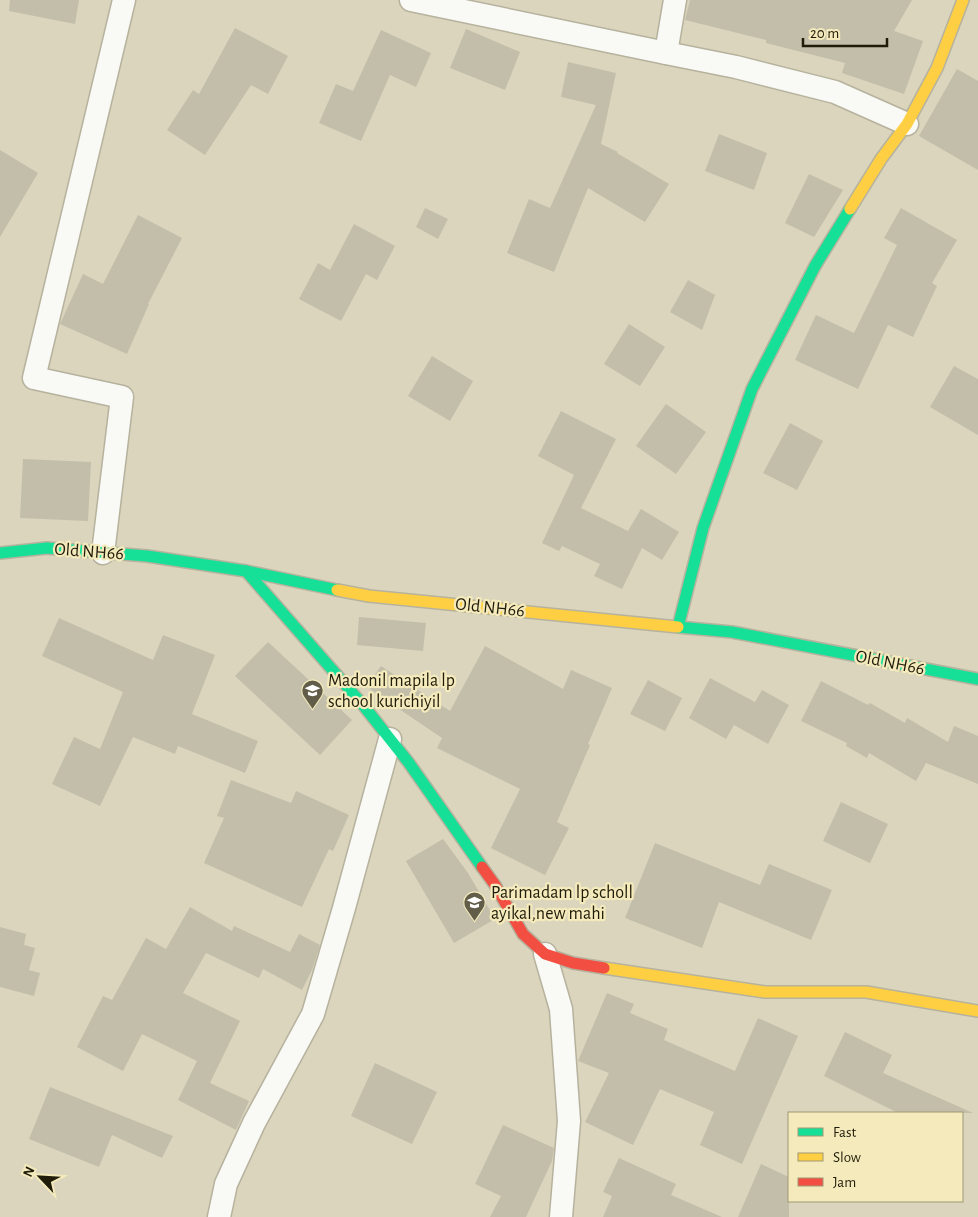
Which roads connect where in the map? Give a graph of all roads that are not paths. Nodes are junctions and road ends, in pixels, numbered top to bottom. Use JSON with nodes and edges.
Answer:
{"nodes":[{"id":1,"x":124,"y":0,"type":"edge"},
{"id":2,"x":411,"y":0,"type":"edge"},
{"id":3,"x":675,"y":0,"type":"edge"},
{"id":4,"x":963,"y":0,"type":"edge"},
{"id":5,"x":666,"y":53,"type":"junction"},
{"id":6,"x":907,"y":124,"type":"junction"},
{"id":7,"x":0,"y":553,"type":"edge"},
{"id":8,"x":103,"y":553,"type":"junction"},
{"id":9,"x":246,"y":571,"type":"junction"},
{"id":10,"x":678,"y":626,"type":"junction"},
{"id":11,"x":978,"y":680,"type":"edge"},
{"id":12,"x":390,"y":739,"type":"junction"},
{"id":13,"x":545,"y":954,"type":"junction"},
{"id":14,"x":978,"y":1011,"type":"edge"},
{"id":15,"x":219,"y":1217,"type":"edge"},
{"id":16,"x":561,"y":1217,"type":"edge"}],
"edges":[{"from":1,"to":8,"type":"street"},
{"from":2,"to":5,"type":"street"},
{"from":3,"to":5,"type":"street"},
{"from":4,"to":6,"type":"street"},
{"from":5,"to":6,"type":"street"},
{"from":6,"to":10,"type":"street"},
{"from":7,"to":8,"type":"street","name":"Old NH66"},
{"from":8,"to":9,"type":"street","name":"Old NH66"},
{"from":9,"to":10,"type":"street","name":"Old NH66"},
{"from":9,"to":12,"type":"street"},
{"from":10,"to":11,"type":"street","name":"Old NH66"},
{"from":12,"to":13,"type":"street"},
{"from":12,"to":15,"type":"street"},
{"from":13,"to":14,"type":"street"},
{"from":13,"to":16,"type":"street"}]}
